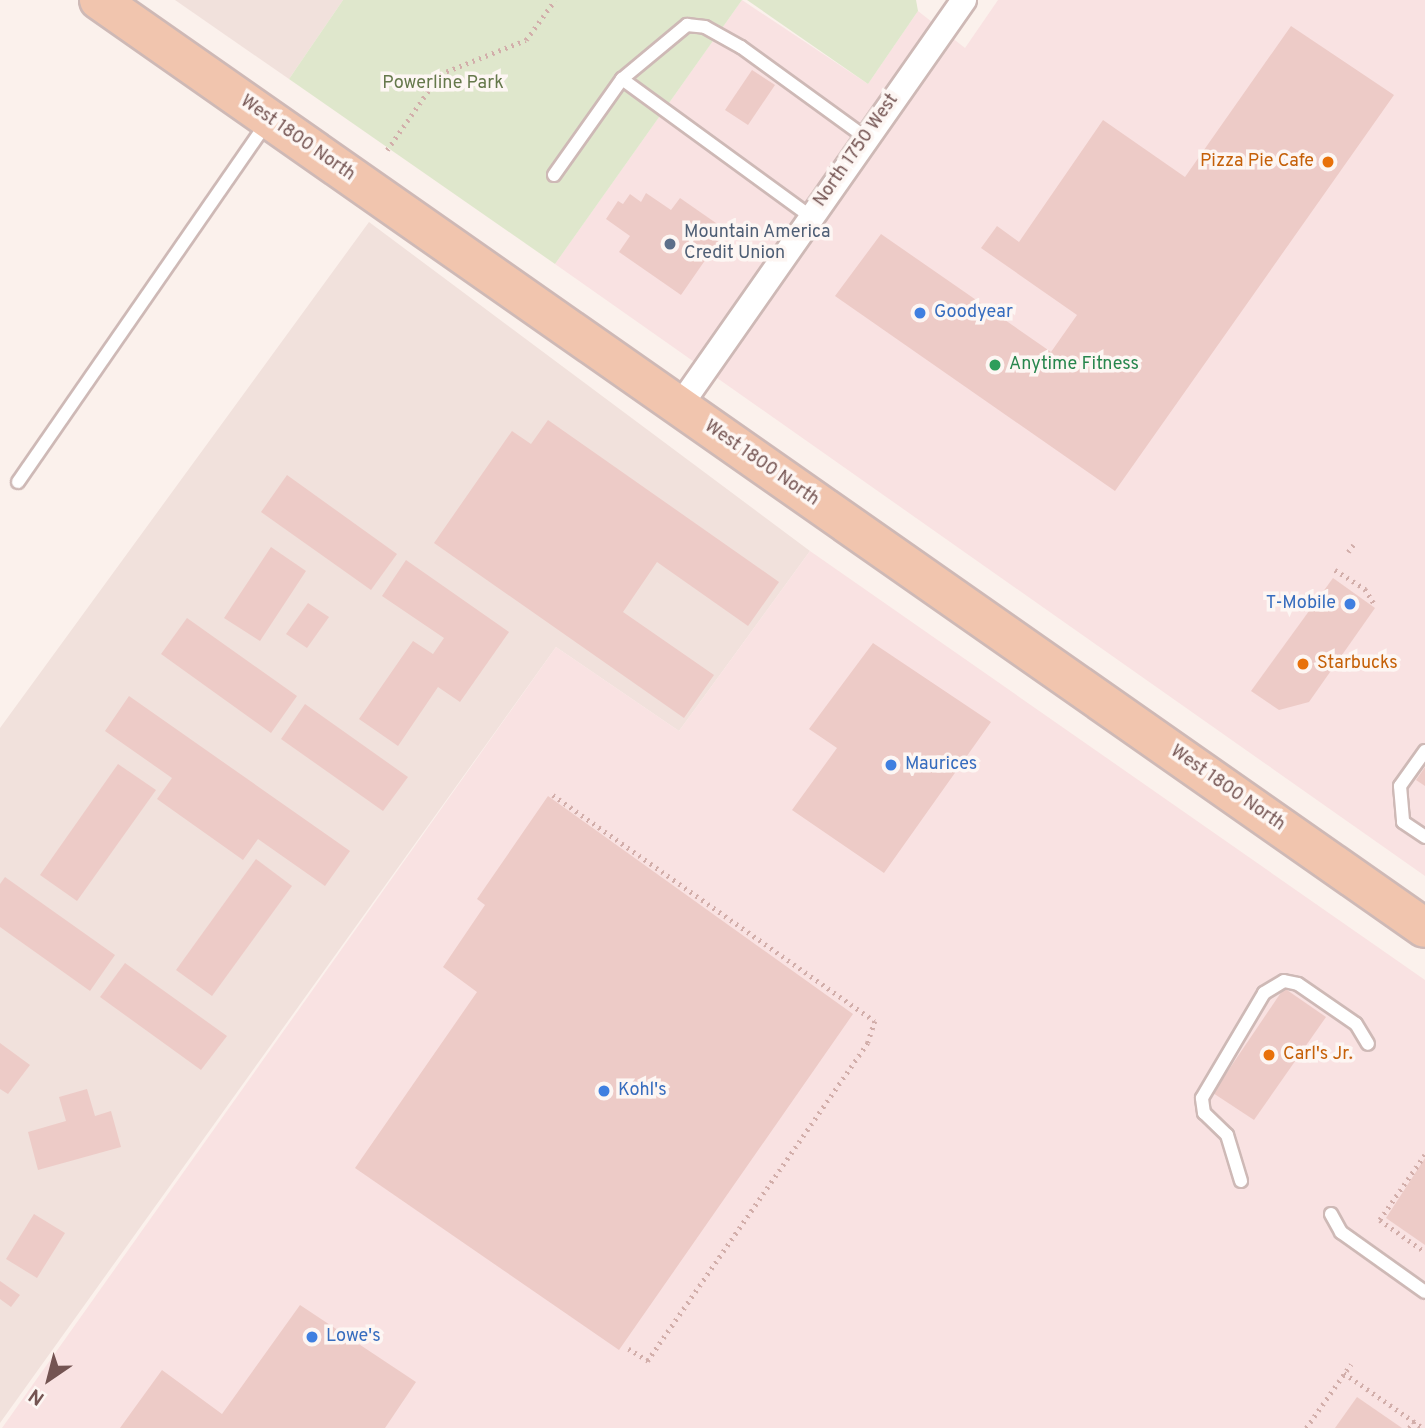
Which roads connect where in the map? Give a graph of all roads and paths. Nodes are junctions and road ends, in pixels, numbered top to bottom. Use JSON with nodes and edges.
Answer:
{"nodes":[{"id":1,"x":99,"y":0,"type":"edge"},
{"id":2,"x":555,"y":0,"type":"edge"},
{"id":3,"x":964,"y":0,"type":"edge"},
{"id":4,"x":622,"y":79,"type":"junction"},
{"id":5,"x":269,"y":120,"type":"junction"},
{"id":6,"x":865,"y":137,"type":"junction"},
{"id":7,"x":387,"y":150,"type":"dead end"},
{"id":8,"x":554,"y":175,"type":"dead end"},
{"id":9,"x":811,"y":217,"type":"junction"},
{"id":10,"x":679,"y":407,"type":"junction"},
{"id":11,"x":18,"y":482,"type":"dead end"},
{"id":12,"x":1353,"y":545,"type":"dead end"},
{"id":13,"x":1348,"y":552,"type":"dead end"},
{"id":14,"x":1335,"y":570,"type":"dead end"},
{"id":15,"x":1375,"y":605,"type":"dead end"},
{"id":16,"x":1425,"y":751,"type":"edge"},
{"id":17,"x":553,"y":795,"type":"dead end"},
{"id":18,"x":1425,"y":837,"type":"edge"},
{"id":19,"x":1425,"y":928,"type":"edge"},
{"id":20,"x":1368,"y":1044,"type":"dead end"},
{"id":21,"x":1425,"y":1155,"type":"edge"},
{"id":22,"x":1241,"y":1181,"type":"dead end"},
{"id":23,"x":1331,"y":1214,"type":"dead end"},
{"id":24,"x":1425,"y":1252,"type":"edge"},
{"id":25,"x":1425,"y":1292,"type":"edge"},
{"id":26,"x":628,"y":1349,"type":"dead end"},
{"id":27,"x":1351,"y":1364,"type":"dead end"},
{"id":28,"x":1344,"y":1373,"type":"junction"},
{"id":29,"x":1414,"y":1421,"type":"junction"},
{"id":30,"x":1306,"y":1428,"type":"edge"},
{"id":31,"x":1409,"y":1428,"type":"edge"},
{"id":32,"x":1423,"y":1428,"type":"edge"}],
"edges":[{"from":1,"to":5,"type":"main road","name":"West 1800 North"},
{"from":2,"to":7,"type":"path"},
{"from":3,"to":6,"type":"street","name":"North 1750 West"},
{"from":4,"to":6,"type":"lane"},
{"from":4,"to":8,"type":"lane"},
{"from":4,"to":9,"type":"lane"},
{"from":5,"to":10,"type":"main road","name":"West 1800 North"},
{"from":5,"to":11,"type":"lane"},
{"from":6,"to":9,"type":"street","name":"North 1750 West"},
{"from":9,"to":10,"type":"street","name":"North 1750 West"},
{"from":10,"to":19,"type":"main road","name":"West 1800 North"},
{"from":12,"to":13,"type":"path"},
{"from":14,"to":15,"type":"path"},
{"from":16,"to":18,"type":"lane"},
{"from":17,"to":26,"type":"path"},
{"from":20,"to":22,"type":"lane"},
{"from":21,"to":24,"type":"path"},
{"from":23,"to":25,"type":"lane"},
{"from":27,"to":28,"type":"path"},
{"from":28,"to":29,"type":"path"},
{"from":28,"to":30,"type":"path"},
{"from":29,"to":31,"type":"path"},
{"from":29,"to":32,"type":"path"}]}
